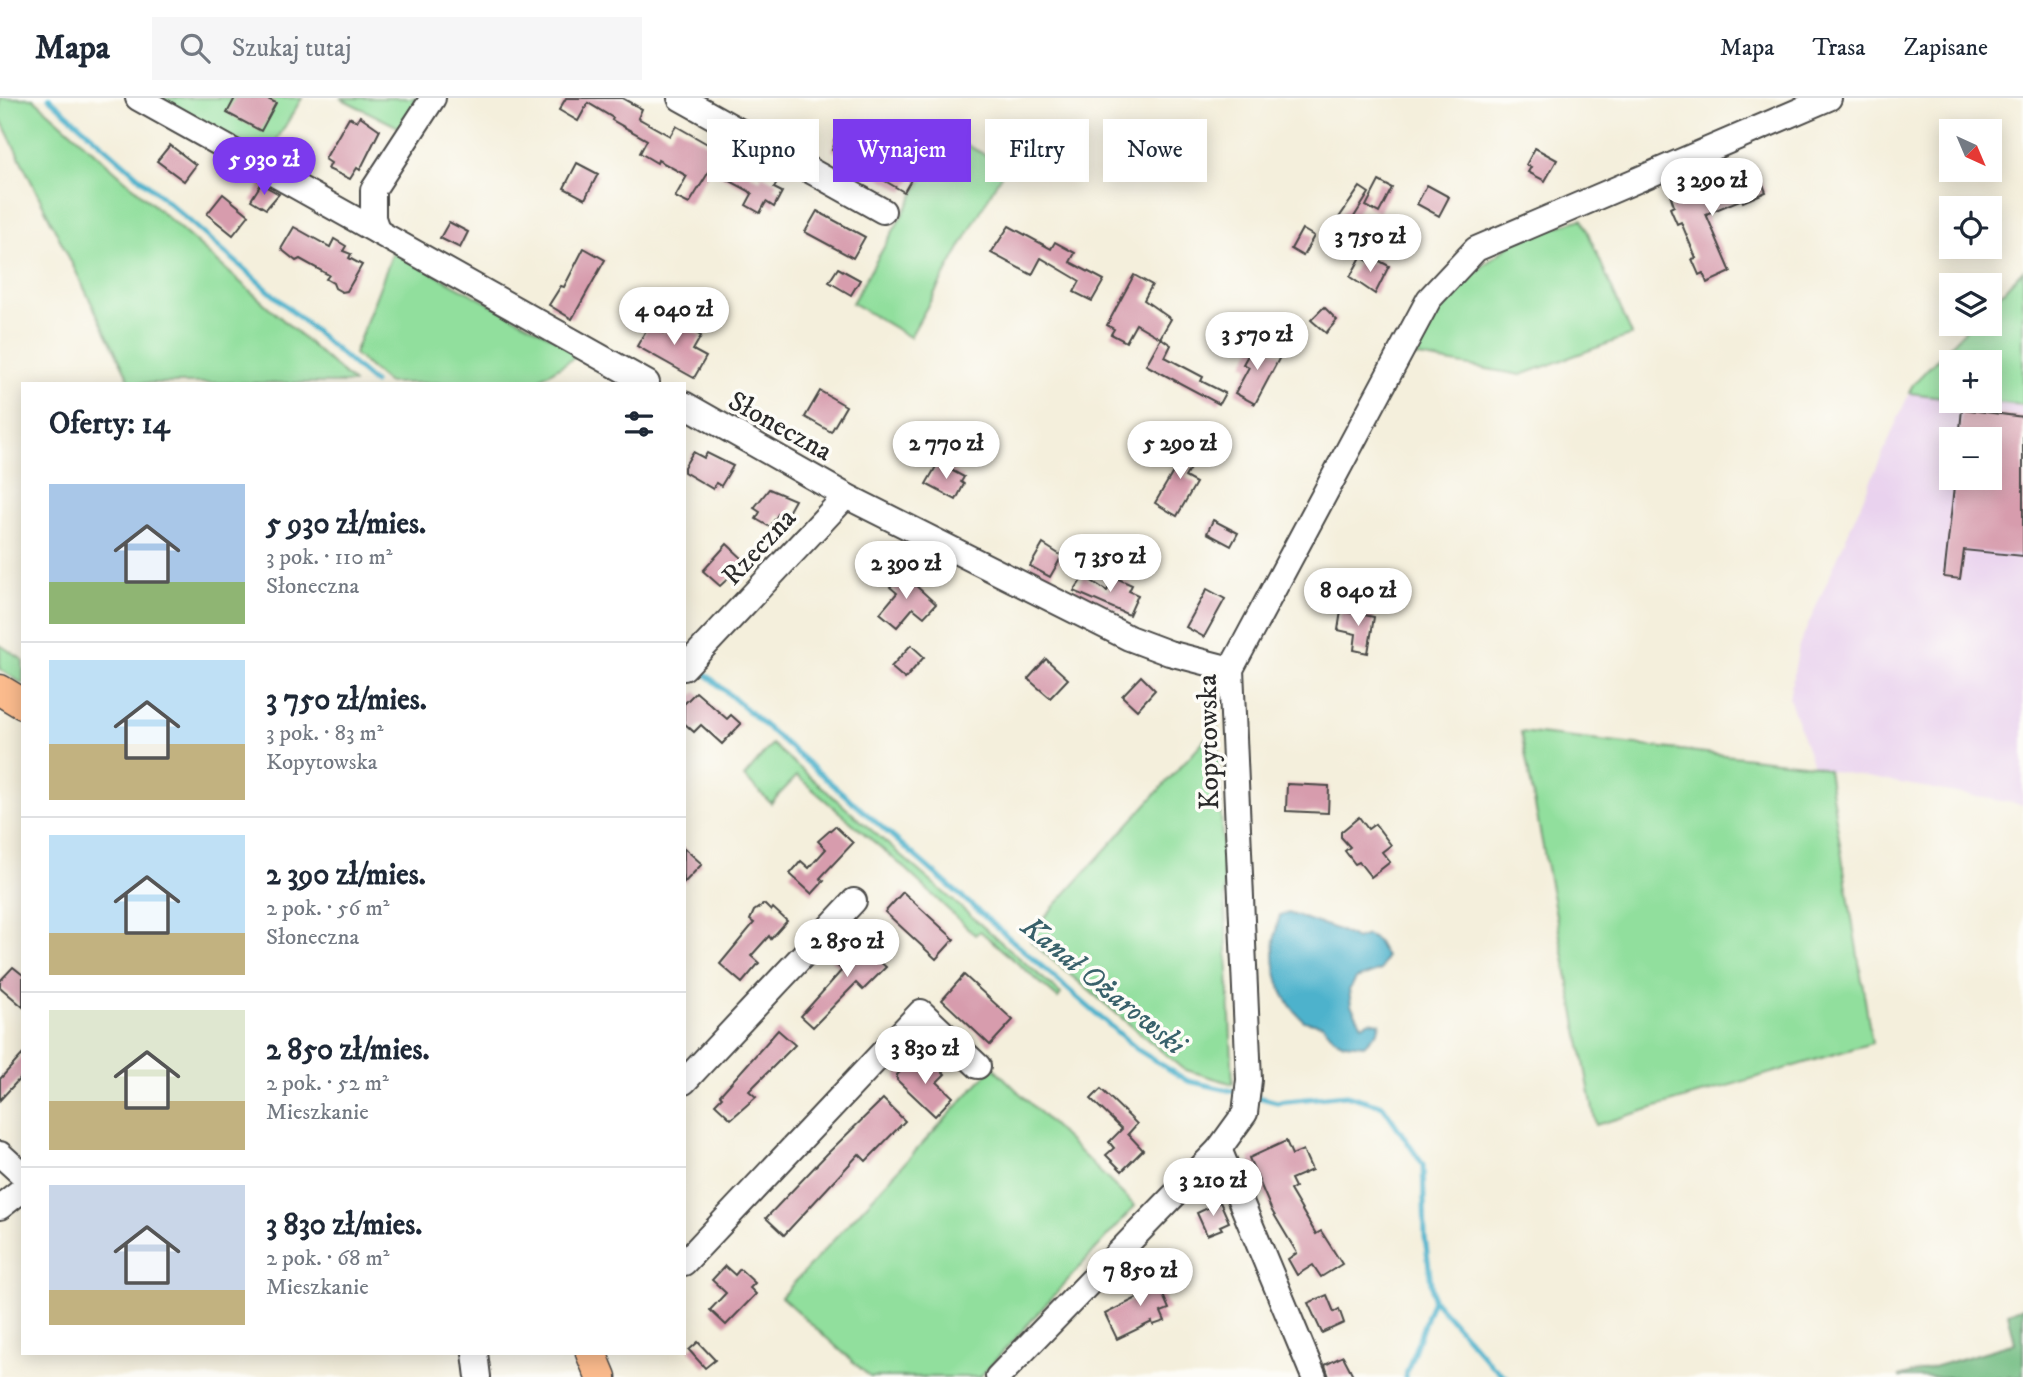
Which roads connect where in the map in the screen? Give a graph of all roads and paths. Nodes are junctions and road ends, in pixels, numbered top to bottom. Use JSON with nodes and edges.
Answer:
{"nodes":[{"id":1,"x":138,"y":98,"type":"edge"},
{"id":2,"x":433,"y":98,"type":"edge"},
{"id":3,"x":680,"y":98,"type":"edge"},
{"id":4,"x":1829,"y":98,"type":"edge"},
{"id":5,"x":883,"y":211,"type":"dead end"},
{"id":6,"x":378,"y":232,"type":"junction"},
{"id":7,"x":645,"y":382,"type":"edge"},
{"id":8,"x":686,"y":405,"type":"edge"},
{"id":9,"x":846,"y":496,"type":"junction"},
{"id":10,"x":686,"y":666,"type":"edge"},
{"id":11,"x":1231,"y":669,"type":"junction"},
{"id":12,"x":0,"y":690,"type":"edge"},
{"id":13,"x":21,"y":703,"type":"edge"},
{"id":14,"x":854,"y":901,"type":"dead end"},
{"id":15,"x":978,"y":1066,"type":"dead end"},
{"id":16,"x":686,"y":1080,"type":"edge"},
{"id":17,"x":1219,"y":1149,"type":"junction"},
{"id":18,"x":0,"y":1154,"type":"edge"},
{"id":19,"x":21,"y":1173,"type":"edge"},
{"id":20,"x":21,"y":1191,"type":"edge"},
{"id":21,"x":0,"y":1207,"type":"edge"},
{"id":22,"x":686,"y":1261,"type":"edge"},
{"id":23,"x":475,"y":1355,"type":"edge"},
{"id":24,"x":478,"y":1377,"type":"edge"},
{"id":25,"x":998,"y":1377,"type":"edge"},
{"id":26,"x":1314,"y":1377,"type":"edge"}],
"edges":[{"from":1,"to":6,"type":"street"},
{"from":2,"to":6,"type":"street"},
{"from":3,"to":5,"type":"street"},
{"from":4,"to":11,"type":"street","name":"Kopytowska"},
{"from":6,"to":7,"type":"street"},
{"from":8,"to":9,"type":"street","name":"Słoneczna"},
{"from":9,"to":10,"type":"street","name":"Rzeczna"},
{"from":9,"to":11,"type":"street","name":"Słoneczna"},
{"from":11,"to":17,"type":"street","name":"Kopytowska"},
{"from":12,"to":13,"type":"main road"},
{"from":14,"to":16,"type":"street"},
{"from":15,"to":22,"type":"street"},
{"from":17,"to":25,"type":"street","name":"Kopytowska"},
{"from":17,"to":26,"type":"street"},
{"from":18,"to":19,"type":"street"},
{"from":20,"to":21,"type":"street"},
{"from":23,"to":24,"type":"street"}]}
